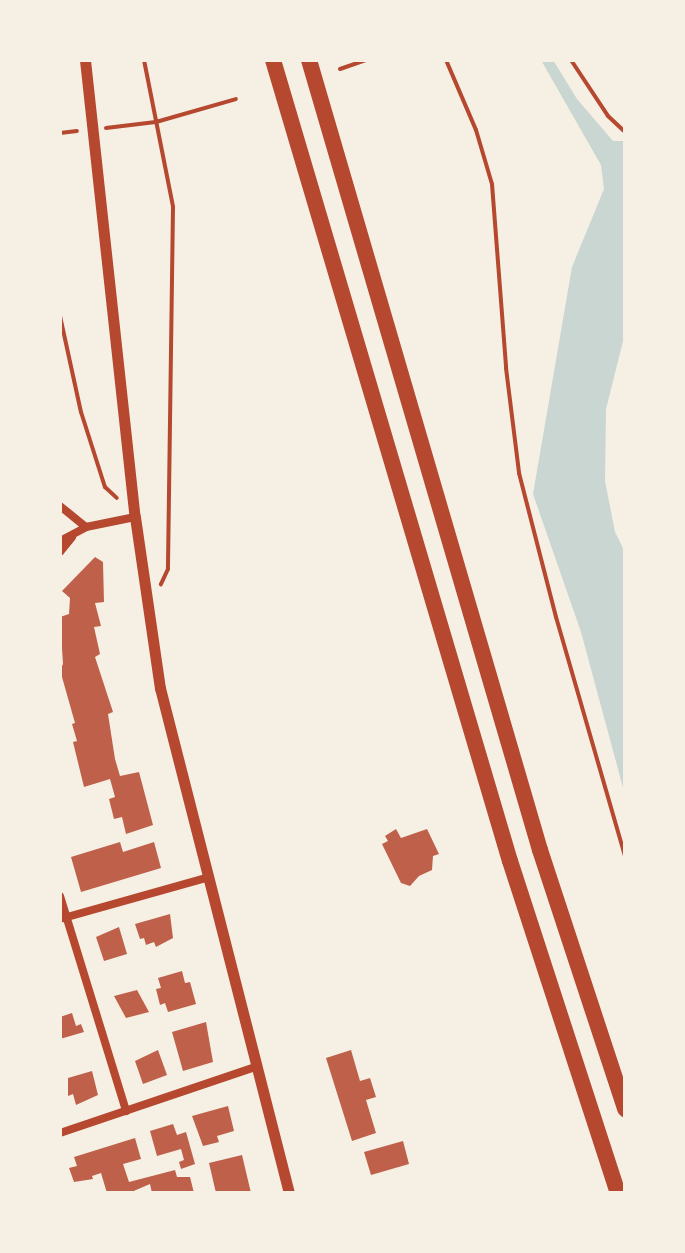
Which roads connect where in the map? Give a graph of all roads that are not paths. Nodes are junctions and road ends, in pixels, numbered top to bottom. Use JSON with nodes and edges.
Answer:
{"nodes":[{"id":1,"x":85,"y":60,"type":"edge"},
{"id":2,"x":273,"y":60,"type":"edge"},
{"id":3,"x":309,"y":60,"type":"edge"},
{"id":4,"x":60,"y":506,"type":"edge"},
{"id":5,"x":135,"y":517,"type":"junction"},
{"id":6,"x":86,"y":527,"type":"junction"},
{"id":7,"x":73,"y":535,"type":"junction"},
{"id":8,"x":60,"y":541,"type":"edge"},
{"id":9,"x":60,"y":552,"type":"edge"},
{"id":10,"x":206,"y":878,"type":"junction"},
{"id":11,"x":60,"y":896,"type":"edge"},
{"id":12,"x":63,"y":918,"type":"edge"},
{"id":13,"x":255,"y":1067,"type":"junction"},
{"id":14,"x":625,"y":1109,"type":"edge"},
{"id":15,"x":126,"y":1111,"type":"junction"},
{"id":16,"x":60,"y":1133,"type":"edge"},
{"id":17,"x":289,"y":1193,"type":"edge"},
{"id":18,"x":618,"y":1193,"type":"edge"}],
"edges":[{"from":1,"to":5,"type":"street"},
{"from":2,"to":18,"type":"highway"},
{"from":3,"to":14,"type":"highway"},
{"from":4,"to":6,"type":"street"},
{"from":5,"to":6,"type":"street"},
{"from":5,"to":10,"type":"street"},
{"from":6,"to":7,"type":"street"},
{"from":7,"to":8,"type":"street"},
{"from":7,"to":9,"type":"street"},
{"from":10,"to":12,"type":"street"},
{"from":10,"to":13,"type":"street"},
{"from":11,"to":12,"type":"street"},
{"from":12,"to":15,"type":"street"},
{"from":13,"to":15,"type":"street"},
{"from":13,"to":17,"type":"street"},
{"from":15,"to":16,"type":"street"}]}
